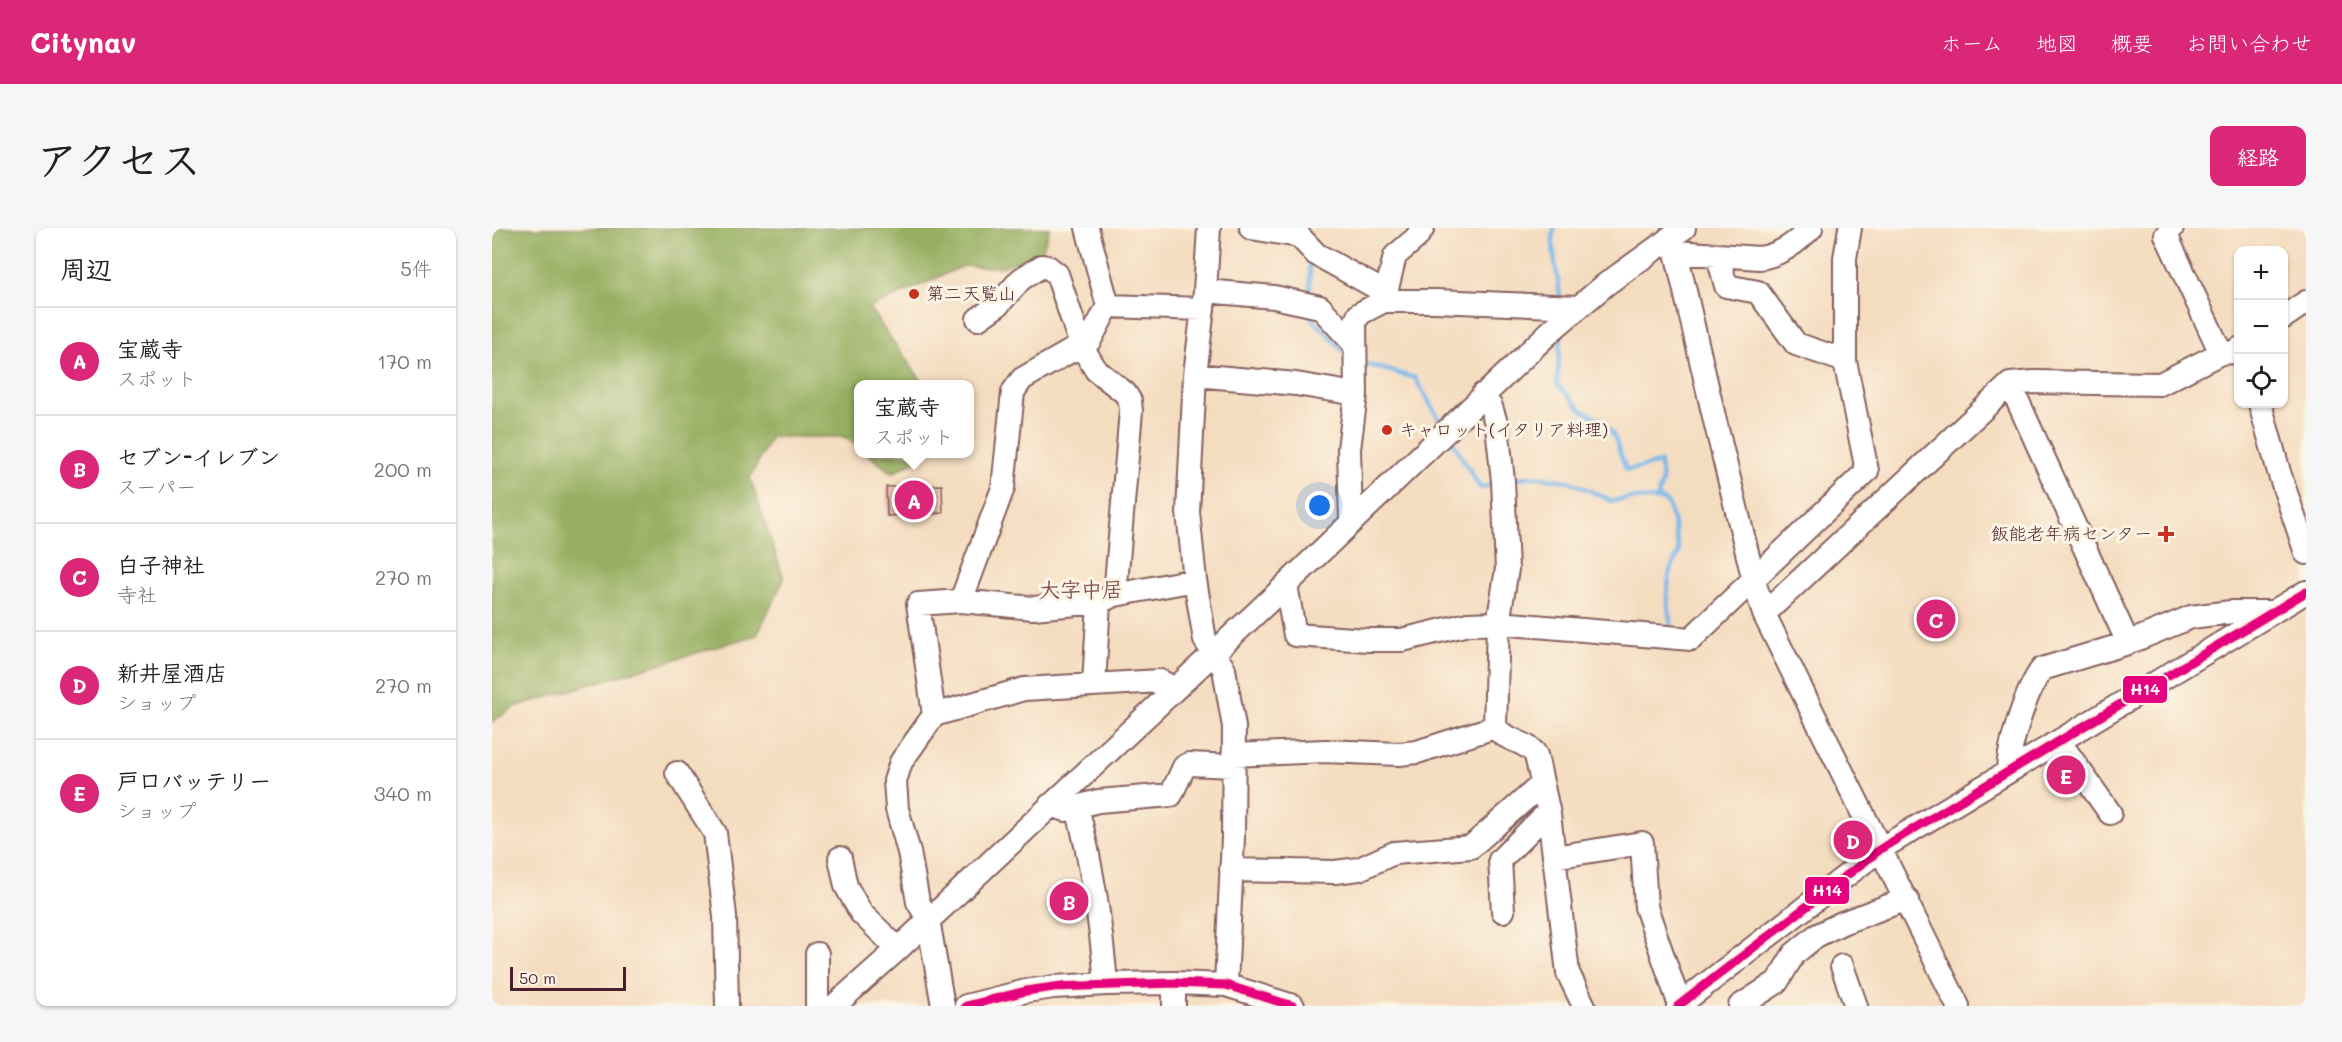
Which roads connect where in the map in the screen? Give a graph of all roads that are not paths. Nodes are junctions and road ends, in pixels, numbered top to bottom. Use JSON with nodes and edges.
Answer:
{"nodes":[{"id":1,"x":1087,"y":228,"type":"edge"},
{"id":2,"x":1209,"y":228,"type":"edge"},
{"id":3,"x":1251,"y":228,"type":"edge"},
{"id":4,"x":1423,"y":228,"type":"edge"},
{"id":5,"x":1811,"y":228,"type":"edge"},
{"id":6,"x":1850,"y":228,"type":"edge"},
{"id":7,"x":2172,"y":228,"type":"edge"},
{"id":8,"x":1676,"y":239,"type":"edge"},
{"id":9,"x":1718,"y":256,"type":"junction"},
{"id":10,"x":1385,"y":298,"type":"junction"},
{"id":11,"x":1204,"y":300,"type":"junction"},
{"id":12,"x":2306,"y":302,"type":"edge"},
{"id":13,"x":1108,"y":306,"type":"junction"},
{"id":14,"x":1578,"y":307,"type":"junction"},
{"id":15,"x":2288,"y":315,"type":"edge"},
{"id":16,"x":978,"y":320,"type":"dead end"},
{"id":17,"x":1081,"y":345,"type":"junction"},
{"id":18,"x":1355,"y":345,"type":"junction"},
{"id":19,"x":2233,"y":353,"type":"edge"},
{"id":20,"x":1845,"y":361,"type":"junction"},
{"id":21,"x":1195,"y":375,"type":"junction"},
{"id":22,"x":2010,"y":384,"type":"junction"},
{"id":23,"x":1356,"y":394,"type":"junction"},
{"id":24,"x":1483,"y":394,"type":"junction"},
{"id":25,"x":2262,"y":408,"type":"edge"},
{"id":26,"x":1351,"y":522,"type":"junction"},
{"id":27,"x":2306,"y":553,"type":"edge"},
{"id":28,"x":1195,"y":580,"type":"junction"},
{"id":29,"x":1754,"y":581,"type":"junction"},
{"id":30,"x":1286,"y":585,"type":"junction"},
{"id":31,"x":2306,"y":592,"type":"edge"},
{"id":32,"x":1107,"y":598,"type":"junction"},
{"id":33,"x":961,"y":601,"type":"junction"},
{"id":34,"x":2273,"y":612,"type":"junction"},
{"id":35,"x":1764,"y":614,"type":"junction"},
{"id":36,"x":1498,"y":623,"type":"junction"},
{"id":37,"x":2128,"y":643,"type":"junction"},
{"id":38,"x":1213,"y":653,"type":"junction"},
{"id":39,"x":1094,"y":684,"type":"junction"},
{"id":40,"x":1173,"y":688,"type":"junction"},
{"id":41,"x":934,"y":715,"type":"junction"},
{"id":42,"x":1495,"y":727,"type":"junction"},
{"id":43,"x":2059,"y":741,"type":"junction"},
{"id":44,"x":1233,"y":760,"type":"junction"},
{"id":45,"x":2008,"y":771,"type":"junction"},
{"id":46,"x":677,"y":772,"type":"dead end"},
{"id":47,"x":1542,"y":784,"type":"junction"},
{"id":48,"x":1050,"y":806,"type":"junction"},
{"id":49,"x":1077,"y":807,"type":"junction"},
{"id":50,"x":1548,"y":812,"type":"junction"},
{"id":51,"x":2110,"y":813,"type":"dead end"},
{"id":52,"x":1882,"y":848,"type":"junction"},
{"id":53,"x":1554,"y":857,"type":"junction"},
{"id":54,"x":840,"y":858,"type":"dead end"},
{"id":55,"x":1231,"y":870,"type":"junction"},
{"id":56,"x":1907,"y":900,"type":"junction"},
{"id":57,"x":1503,"y":911,"type":"dead end"},
{"id":58,"x":928,"y":919,"type":"junction"},
{"id":59,"x":898,"y":949,"type":"junction"},
{"id":60,"x":817,"y":954,"type":"dead end"},
{"id":61,"x":1842,"y":966,"type":"dead end"},
{"id":62,"x":1174,"y":983,"type":"junction"},
{"id":63,"x":1106,"y":984,"type":"junction"},
{"id":64,"x":1226,"y":985,"type":"junction"},
{"id":65,"x":727,"y":1006,"type":"edge"},
{"id":66,"x":817,"y":1006,"type":"edge"},
{"id":67,"x":834,"y":1006,"type":"edge"},
{"id":68,"x":943,"y":1006,"type":"edge"},
{"id":69,"x":966,"y":1006,"type":"edge"},
{"id":70,"x":1174,"y":1006,"type":"edge"},
{"id":71,"x":1293,"y":1006,"type":"edge"},
{"id":72,"x":1584,"y":1006,"type":"edge"},
{"id":73,"x":1679,"y":1006,"type":"edge"},
{"id":74,"x":1740,"y":1006,"type":"edge"},
{"id":75,"x":1856,"y":1006,"type":"edge"},
{"id":76,"x":1958,"y":1006,"type":"edge"}],
"edges":[{"from":1,"to":13,"type":"street"},
{"from":2,"to":11,"type":"street"},
{"from":3,"to":10,"type":"street"},
{"from":4,"to":10,"type":"street"},
{"from":5,"to":9,"type":"street"},
{"from":6,"to":20,"type":"street"},
{"from":7,"to":19,"type":"street"},
{"from":8,"to":9,"type":"street"},
{"from":8,"to":14,"type":"street"},
{"from":8,"to":29,"type":"street"},
{"from":9,"to":20,"type":"street"},
{"from":10,"to":14,"type":"street"},
{"from":10,"to":18,"type":"street"},
{"from":11,"to":13,"type":"street"},
{"from":11,"to":18,"type":"street"},
{"from":11,"to":21,"type":"street"},
{"from":12,"to":15,"type":"street"},
{"from":13,"to":17,"type":"street"},
{"from":14,"to":24,"type":"street"},
{"from":16,"to":17,"type":"street"},
{"from":17,"to":32,"type":"street"},
{"from":17,"to":33,"type":"street"},
{"from":18,"to":23,"type":"street"},
{"from":19,"to":22,"type":"street"},
{"from":20,"to":29,"type":"street"},
{"from":21,"to":23,"type":"street"},
{"from":21,"to":28,"type":"street"},
{"from":22,"to":35,"type":"street"},
{"from":22,"to":37,"type":"street"},
{"from":23,"to":26,"type":"street"},
{"from":24,"to":26,"type":"street"},
{"from":24,"to":36,"type":"street"},
{"from":25,"to":27,"type":"street"},
{"from":26,"to":30,"type":"street"},
{"from":28,"to":32,"type":"street"},
{"from":28,"to":38,"type":"street"},
{"from":29,"to":35,"type":"street"},
{"from":29,"to":36,"type":"street"},
{"from":30,"to":36,"type":"street"},
{"from":30,"to":38,"type":"street"},
{"from":31,"to":34,"type":"street"},
{"from":32,"to":33,"type":"street"},
{"from":32,"to":39,"type":"street"},
{"from":33,"to":41,"type":"street"},
{"from":34,"to":37,"type":"street"},
{"from":34,"to":43,"type":"street"},
{"from":35,"to":52,"type":"street"},
{"from":36,"to":42,"type":"street"},
{"from":37,"to":45,"type":"street"},
{"from":38,"to":40,"type":"street"},
{"from":38,"to":44,"type":"street"},
{"from":39,"to":40,"type":"street"},
{"from":39,"to":41,"type":"street"},
{"from":40,"to":48,"type":"street"},
{"from":41,"to":58,"type":"street"},
{"from":42,"to":44,"type":"street"},
{"from":42,"to":47,"type":"street"},
{"from":43,"to":45,"type":"street"},
{"from":43,"to":51,"type":"street"},
{"from":44,"to":49,"type":"street"},
{"from":44,"to":55,"type":"street"},
{"from":45,"to":52,"type":"street"},
{"from":46,"to":65,"type":"street"},
{"from":47,"to":50,"type":"street"},
{"from":47,"to":55,"type":"street"},
{"from":48,"to":49,"type":"street"},
{"from":48,"to":58,"type":"street"},
{"from":49,"to":63,"type":"street"},
{"from":50,"to":53,"type":"street"},
{"from":50,"to":57,"type":"street"},
{"from":52,"to":56,"type":"street"},
{"from":52,"to":73,"type":"street"},
{"from":53,"to":72,"type":"street"},
{"from":53,"to":73,"type":"street"},
{"from":54,"to":59,"type":"street"},
{"from":55,"to":64,"type":"street"},
{"from":56,"to":74,"type":"street"},
{"from":56,"to":76,"type":"street"},
{"from":58,"to":59,"type":"street"},
{"from":58,"to":68,"type":"street"},
{"from":59,"to":67,"type":"street"},
{"from":60,"to":66,"type":"street"},
{"from":61,"to":75,"type":"street"},
{"from":62,"to":63,"type":"street"},
{"from":62,"to":64,"type":"street"},
{"from":62,"to":70,"type":"street"},
{"from":63,"to":69,"type":"street"},
{"from":64,"to":71,"type":"street"}]}
